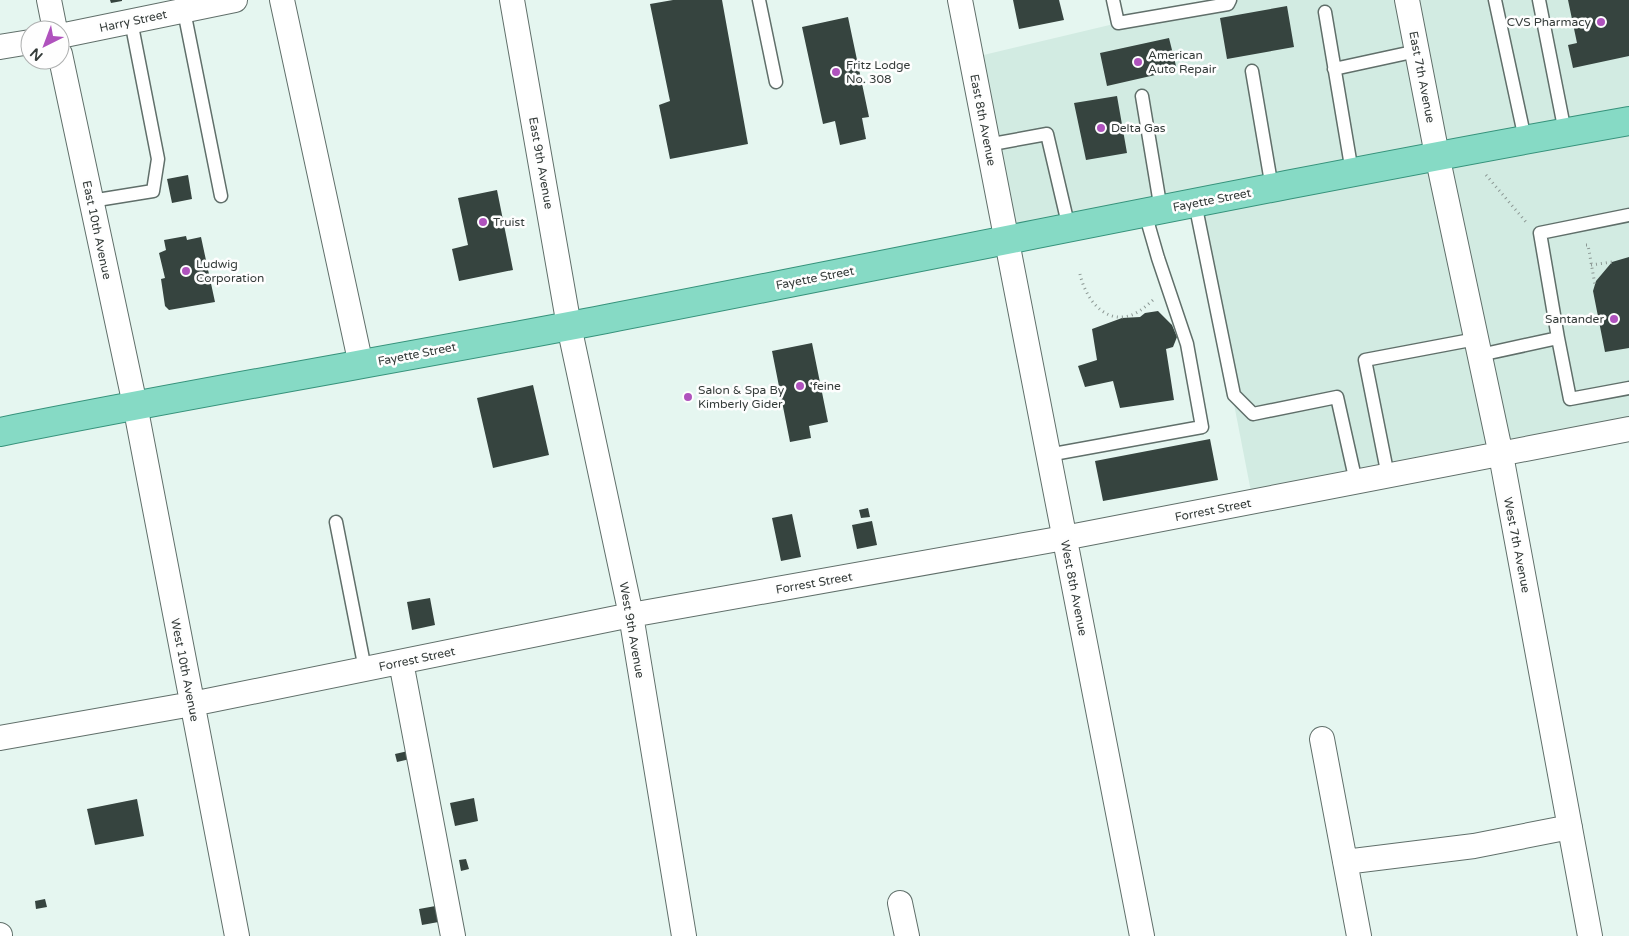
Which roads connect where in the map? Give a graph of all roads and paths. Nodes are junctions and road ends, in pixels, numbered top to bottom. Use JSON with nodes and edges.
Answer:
{"nodes":[{"id":1,"x":49,"y":0,"type":"edge"},
{"id":2,"x":235,"y":0,"type":"edge"},
{"id":3,"x":282,"y":0,"type":"edge"},
{"id":4,"x":512,"y":0,"type":"edge"},
{"id":5,"x":759,"y":0,"type":"edge"},
{"id":6,"x":960,"y":0,"type":"edge"},
{"id":7,"x":1114,"y":0,"type":"edge"},
{"id":8,"x":1230,"y":0,"type":"edge"},
{"id":9,"x":1407,"y":0,"type":"edge"},
{"id":10,"x":1495,"y":0,"type":"edge"},
{"id":11,"x":1538,"y":0,"type":"edge"},
{"id":12,"x":184,"y":11,"type":"junction"},
{"id":13,"x":1324,"y":12,"type":"dead end"},
{"id":14,"x":53,"y":20,"type":"edge"},
{"id":15,"x":131,"y":21,"type":"junction"},
{"id":16,"x":70,"y":34,"type":"edge"},
{"id":17,"x":20,"y":44,"type":"edge"},
{"id":18,"x":0,"y":47,"type":"edge"},
{"id":19,"x":1417,"y":51,"type":"junction"},
{"id":20,"x":1334,"y":69,"type":"junction"},
{"id":21,"x":63,"y":70,"type":"edge"},
{"id":22,"x":1252,"y":71,"type":"dead end"},
{"id":23,"x":776,"y":82,"type":"dead end"},
{"id":24,"x":1142,"y":96,"type":"dead end"},
{"id":25,"x":1629,"y":120,"type":"edge"},
{"id":26,"x":1565,"y":132,"type":"junction"},
{"id":27,"x":1525,"y":139,"type":"junction"},
{"id":28,"x":987,"y":145,"type":"junction"},
{"id":29,"x":1438,"y":155,"type":"junction"},
{"id":30,"x":1352,"y":172,"type":"junction"},
{"id":31,"x":1486,"y":174,"type":"dead end"},
{"id":32,"x":1272,"y":188,"type":"junction"},
{"id":33,"x":221,"y":196,"type":"dead end"},
{"id":34,"x":91,"y":201,"type":"junction"},
{"id":35,"x":1195,"y":203,"type":"junction"},
{"id":36,"x":1153,"y":211,"type":"junction"},
{"id":37,"x":1629,"y":215,"type":"edge"},
{"id":38,"x":1529,"y":226,"type":"dead end"},
{"id":39,"x":1069,"y":228,"type":"junction"},
{"id":40,"x":1006,"y":241,"type":"junction"},
{"id":41,"x":1579,"y":246,"type":"dead end"},
{"id":42,"x":1612,"y":262,"type":"dead end"},
{"id":43,"x":1591,"y":265,"type":"junction"},
{"id":44,"x":1080,"y":274,"type":"dead end"},
{"id":45,"x":1166,"y":278,"type":"junction"},
{"id":46,"x":1595,"y":285,"type":"dead end"},
{"id":47,"x":569,"y":326,"type":"junction"},
{"id":48,"x":1558,"y":338,"type":"junction"},
{"id":49,"x":1478,"y":347,"type":"junction"},
{"id":50,"x":361,"y":365,"type":"junction"},
{"id":51,"x":1629,"y":388,"type":"edge"},
{"id":52,"x":135,"y":405,"type":"junction"},
{"id":53,"x":1629,"y":429,"type":"edge"},
{"id":54,"x":0,"y":432,"type":"edge"},
{"id":55,"x":1501,"y":455,"type":"junction"},
{"id":56,"x":1048,"y":456,"type":"junction"},
{"id":57,"x":1388,"y":476,"type":"junction"},
{"id":58,"x":1356,"y":482,"type":"junction"},
{"id":59,"x":336,"y":522,"type":"dead end"},
{"id":60,"x":1064,"y":538,"type":"junction"},
{"id":61,"x":631,"y":615,"type":"junction"},
{"id":62,"x":401,"y":662,"type":"junction"},
{"id":63,"x":365,"y":669,"type":"junction"},
{"id":64,"x":192,"y":704,"type":"junction"},
{"id":65,"x":0,"y":738,"type":"edge"},
{"id":66,"x":1322,"y":739,"type":"dead end"},
{"id":67,"x":1570,"y":827,"type":"junction"},
{"id":68,"x":1345,"y":862,"type":"junction"},
{"id":69,"x":900,"y":903,"type":"dead end"},
{"id":70,"x":236,"y":936,"type":"edge"},
{"id":71,"x":453,"y":936,"type":"edge"},
{"id":72,"x":684,"y":936,"type":"edge"},
{"id":73,"x":907,"y":936,"type":"edge"},
{"id":74,"x":1142,"y":936,"type":"edge"},
{"id":75,"x":1359,"y":936,"type":"edge"},
{"id":76,"x":1590,"y":936,"type":"edge"}],
"edges":[{"from":1,"to":14,"type":"street"},
{"from":2,"to":12,"type":"street","name":"Harry Street"},
{"from":3,"to":50,"type":"street"},
{"from":4,"to":47,"type":"street","name":"East 9th Avenue"},
{"from":5,"to":23,"type":"lane"},
{"from":6,"to":28,"type":"street","name":"East 8th Avenue"},
{"from":7,"to":8,"type":"lane"},
{"from":9,"to":19,"type":"street","name":"East 7th Avenue"},
{"from":10,"to":27,"type":"lane"},
{"from":11,"to":26,"type":"lane"},
{"from":12,"to":15,"type":"street","name":"Harry Street"},
{"from":12,"to":33,"type":"lane"},
{"from":13,"to":20,"type":"lane"},
{"from":15,"to":16,"type":"street","name":"Harry Street"},
{"from":15,"to":34,"type":"lane"},
{"from":17,"to":18,"type":"street"},
{"from":19,"to":20,"type":"lane"},
{"from":19,"to":29,"type":"street","name":"East 7th Avenue"},
{"from":20,"to":30,"type":"lane"},
{"from":21,"to":34,"type":"street","name":"East 10th Avenue"},
{"from":22,"to":32,"type":"lane"},
{"from":24,"to":36,"type":"lane"},
{"from":25,"to":26,"type":"main road","name":"Fayette Street"},
{"from":26,"to":27,"type":"main road","name":"Fayette Street"},
{"from":27,"to":29,"type":"main road","name":"Fayette Street"},
{"from":28,"to":39,"type":"lane"},
{"from":28,"to":40,"type":"street","name":"East 8th Avenue"},
{"from":29,"to":30,"type":"main road","name":"Fayette Street"},
{"from":29,"to":49,"type":"street","name":"West 7th Avenue"},
{"from":30,"to":32,"type":"main road","name":"Fayette Street"},
{"from":31,"to":38,"type":"path"},
{"from":32,"to":35,"type":"main road","name":"Fayette Street"},
{"from":34,"to":52,"type":"street","name":"East 10th Avenue"},
{"from":35,"to":36,"type":"main road","name":"Fayette Street"},
{"from":35,"to":58,"type":"lane"},
{"from":36,"to":39,"type":"main road","name":"Fayette Street"},
{"from":36,"to":45,"type":"lane"},
{"from":37,"to":48,"type":"lane"},
{"from":39,"to":40,"type":"main road","name":"Fayette Street"},
{"from":40,"to":47,"type":"main road","name":"Fayette Street"},
{"from":40,"to":56,"type":"street","name":"West 8th Avenue"},
{"from":41,"to":43,"type":"path"},
{"from":42,"to":43,"type":"path"},
{"from":43,"to":46,"type":"path"},
{"from":44,"to":45,"type":"path"},
{"from":45,"to":56,"type":"lane"},
{"from":47,"to":50,"type":"main road","name":"Fayette Street"},
{"from":47,"to":61,"type":"street","name":"West 9th Avenue"},
{"from":48,"to":49,"type":"lane"},
{"from":48,"to":51,"type":"lane"},
{"from":49,"to":55,"type":"street","name":"West 7th Avenue"},
{"from":49,"to":57,"type":"lane"},
{"from":50,"to":52,"type":"main road","name":"Fayette Street"},
{"from":52,"to":54,"type":"main road","name":"Fayette Street"},
{"from":52,"to":64,"type":"street","name":"West 10th Avenue"},
{"from":53,"to":55,"type":"street","name":"Forrest Street"},
{"from":55,"to":57,"type":"street","name":"Forrest Street"},
{"from":55,"to":67,"type":"street","name":"West 7th Avenue"},
{"from":56,"to":60,"type":"street","name":"West 8th Avenue"},
{"from":57,"to":58,"type":"street","name":"Forrest Street"},
{"from":58,"to":60,"type":"street","name":"Forrest Street"},
{"from":59,"to":63,"type":"lane"},
{"from":60,"to":61,"type":"street","name":"Forrest Street"},
{"from":60,"to":74,"type":"street","name":"West 8th Avenue"},
{"from":61,"to":62,"type":"street","name":"Forrest Street"},
{"from":61,"to":72,"type":"street","name":"West 9th Avenue"},
{"from":62,"to":63,"type":"street","name":"Forrest Street"},
{"from":62,"to":71,"type":"street"},
{"from":63,"to":64,"type":"street","name":"Forrest Street"},
{"from":64,"to":65,"type":"street","name":"Forrest Street"},
{"from":64,"to":70,"type":"street","name":"West 10th Avenue"},
{"from":66,"to":68,"type":"street"},
{"from":67,"to":68,"type":"street"},
{"from":67,"to":76,"type":"street","name":"West 7th Avenue"},
{"from":68,"to":75,"type":"street"},
{"from":69,"to":73,"type":"street"}]}
